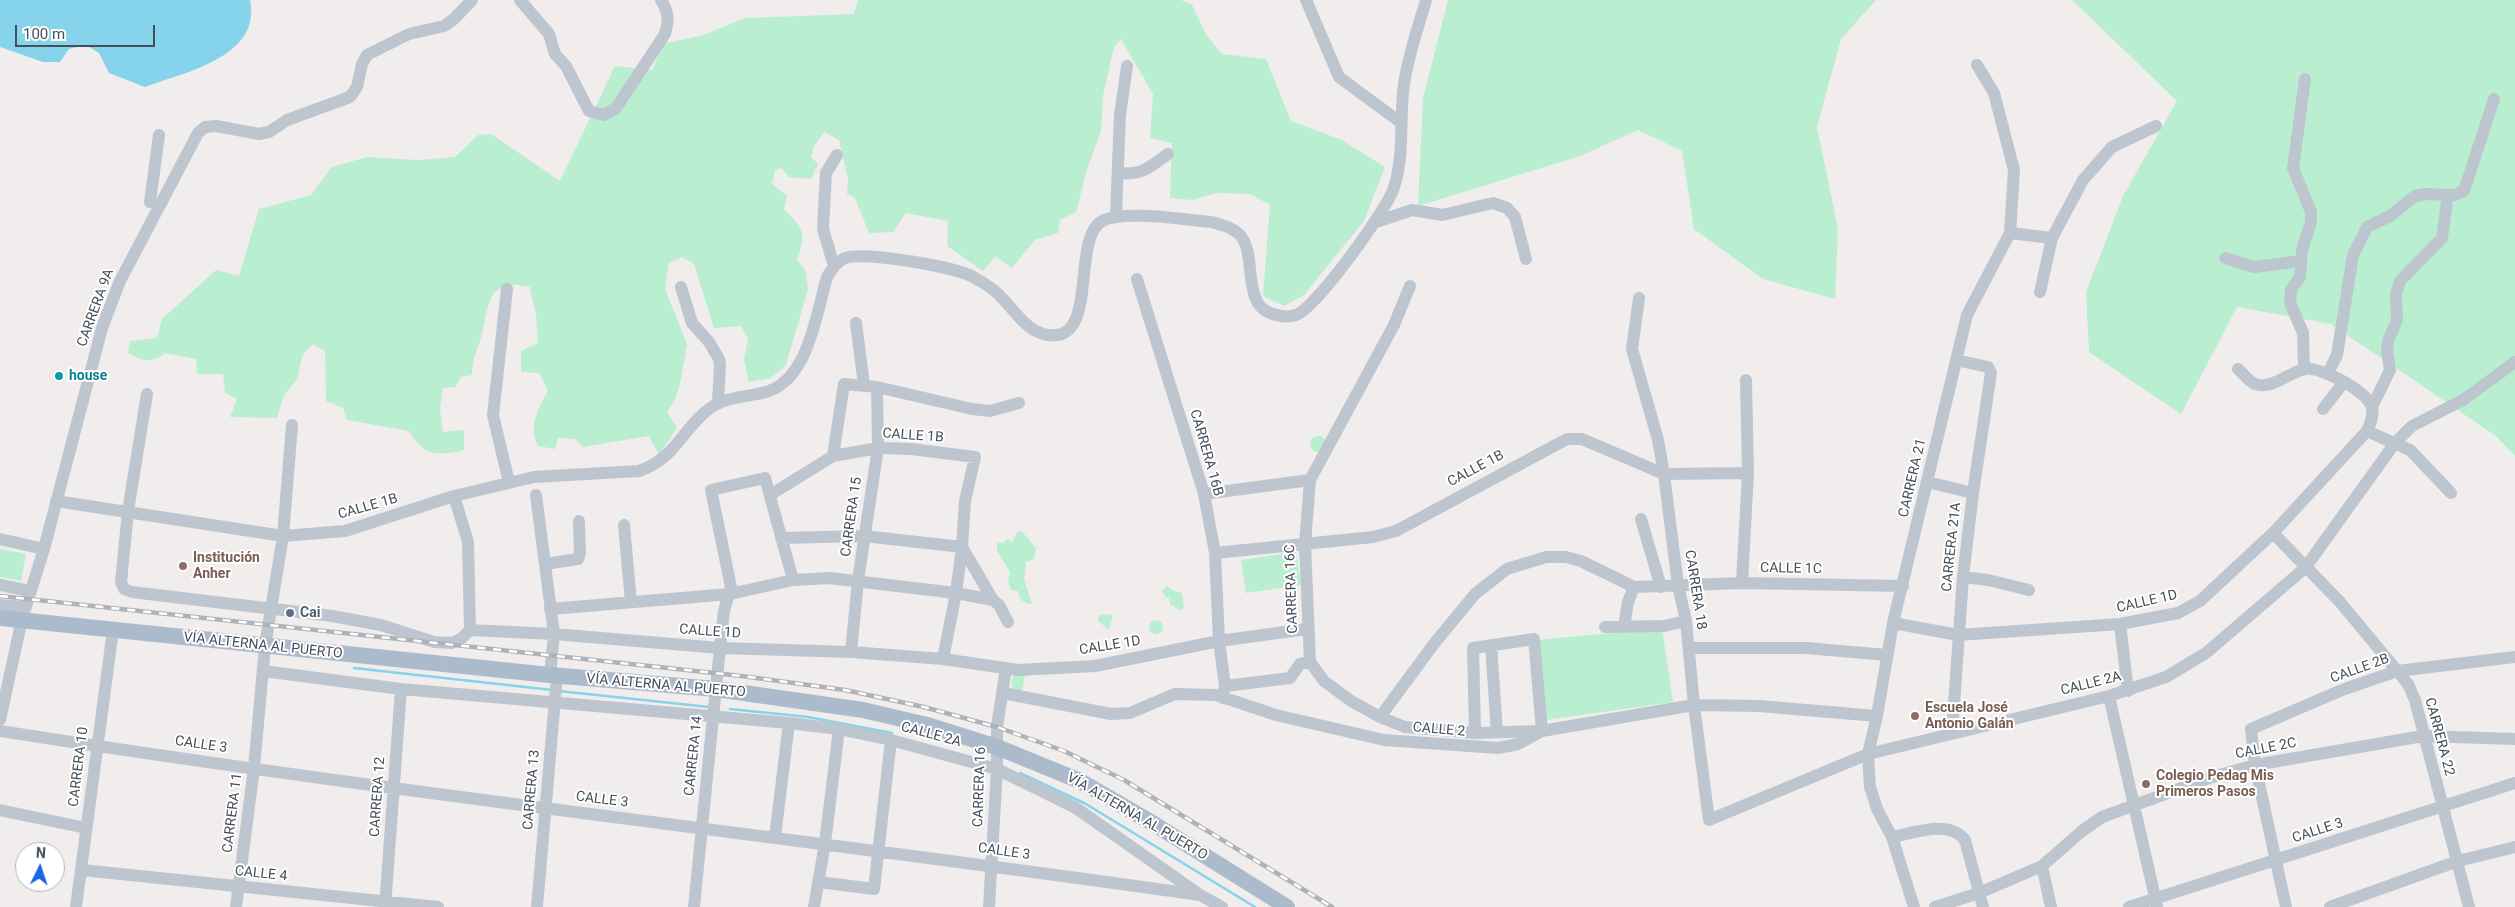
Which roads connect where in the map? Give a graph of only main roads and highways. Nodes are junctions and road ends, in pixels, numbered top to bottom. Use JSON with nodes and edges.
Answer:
{"nodes":[{"id":1,"x":0,"y":618,"type":"edge"},
{"id":2,"x":1287,"y":907,"type":"edge"}],
"edges":[{"from":1,"to":2,"type":"main road","name":"VÍA ALTERNA AL PUERTO"}]}
